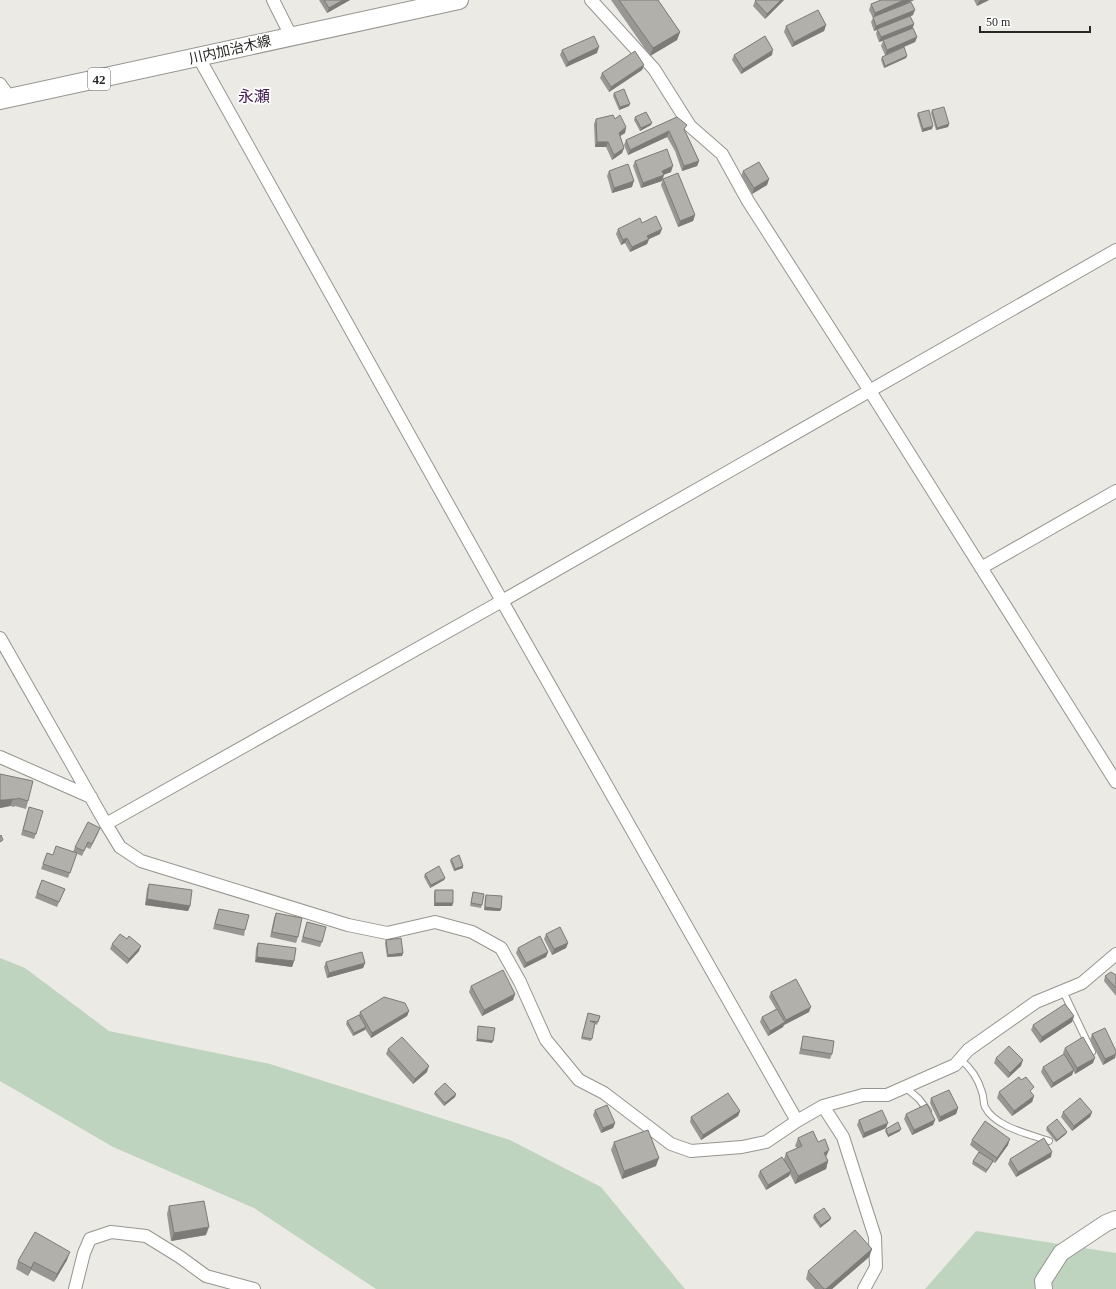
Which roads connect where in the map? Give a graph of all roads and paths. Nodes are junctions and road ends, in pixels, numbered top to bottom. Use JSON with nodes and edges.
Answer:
{"nodes":[{"id":1,"x":274,"y":0,"type":"edge"},
{"id":2,"x":459,"y":0,"type":"edge"},
{"id":3,"x":591,"y":0,"type":"edge"},
{"id":4,"x":291,"y":36,"type":"junction"},
{"id":5,"x":199,"y":58,"type":"junction"},
{"id":6,"x":3,"y":94,"type":"edge"},
{"id":7,"x":1116,"y":250,"type":"edge"},
{"id":8,"x":870,"y":391,"type":"junction"},
{"id":9,"x":1116,"y":491,"type":"edge"},
{"id":10,"x":981,"y":568,"type":"junction"},
{"id":11,"x":502,"y":601,"type":"junction"},
{"id":12,"x":0,"y":638,"type":"edge"},
{"id":13,"x":0,"y":757,"type":"edge"},
{"id":14,"x":1116,"y":782,"type":"edge"},
{"id":15,"x":91,"y":798,"type":"junction"},
{"id":16,"x":106,"y":824,"type":"junction"},
{"id":17,"x":1115,"y":956,"type":"edge"},
{"id":18,"x":1063,"y":991,"type":"junction"},
{"id":19,"x":1092,"y":1052,"type":"edge"},
{"id":20,"x":960,"y":1059,"type":"junction"},
{"id":21,"x":905,"y":1087,"type":"junction"},
{"id":22,"x":823,"y":1106,"type":"junction"},
{"id":23,"x":929,"y":1112,"type":"edge"},
{"id":24,"x":798,"y":1121,"type":"junction"},
{"id":25,"x":1049,"y":1141,"type":"dead end"},
{"id":26,"x":1116,"y":1220,"type":"edge"},
{"id":27,"x":74,"y":1289,"type":"edge"},
{"id":28,"x":254,"y":1289,"type":"edge"},
{"id":29,"x":864,"y":1289,"type":"edge"},
{"id":30,"x":1044,"y":1289,"type":"edge"}],
"edges":[{"from":1,"to":4,"type":"street"},
{"from":2,"to":4,"type":"main road","name":"川内加治木線","number":"42"},
{"from":3,"to":8,"type":"street"},
{"from":4,"to":5,"type":"main road","name":"川内加治木線","number":"42"},
{"from":5,"to":6,"type":"main road","name":"川内加治木線","number":"42"},
{"from":5,"to":11,"type":"street"},
{"from":7,"to":8,"type":"street"},
{"from":8,"to":10,"type":"street"},
{"from":8,"to":11,"type":"street"},
{"from":9,"to":10,"type":"street"},
{"from":10,"to":14,"type":"street"},
{"from":11,"to":16,"type":"street"},
{"from":11,"to":24,"type":"street"},
{"from":12,"to":15,"type":"street"},
{"from":13,"to":15,"type":"street"},
{"from":15,"to":16,"type":"street"},
{"from":16,"to":24,"type":"street"},
{"from":17,"to":18,"type":"street"},
{"from":18,"to":19,"type":"lane"},
{"from":18,"to":20,"type":"street"},
{"from":20,"to":21,"type":"street"},
{"from":20,"to":25,"type":"lane"},
{"from":21,"to":22,"type":"street"},
{"from":21,"to":23,"type":"lane"},
{"from":22,"to":24,"type":"street"},
{"from":22,"to":29,"type":"street"},
{"from":26,"to":30,"type":"street"},
{"from":27,"to":28,"type":"street"}]}
